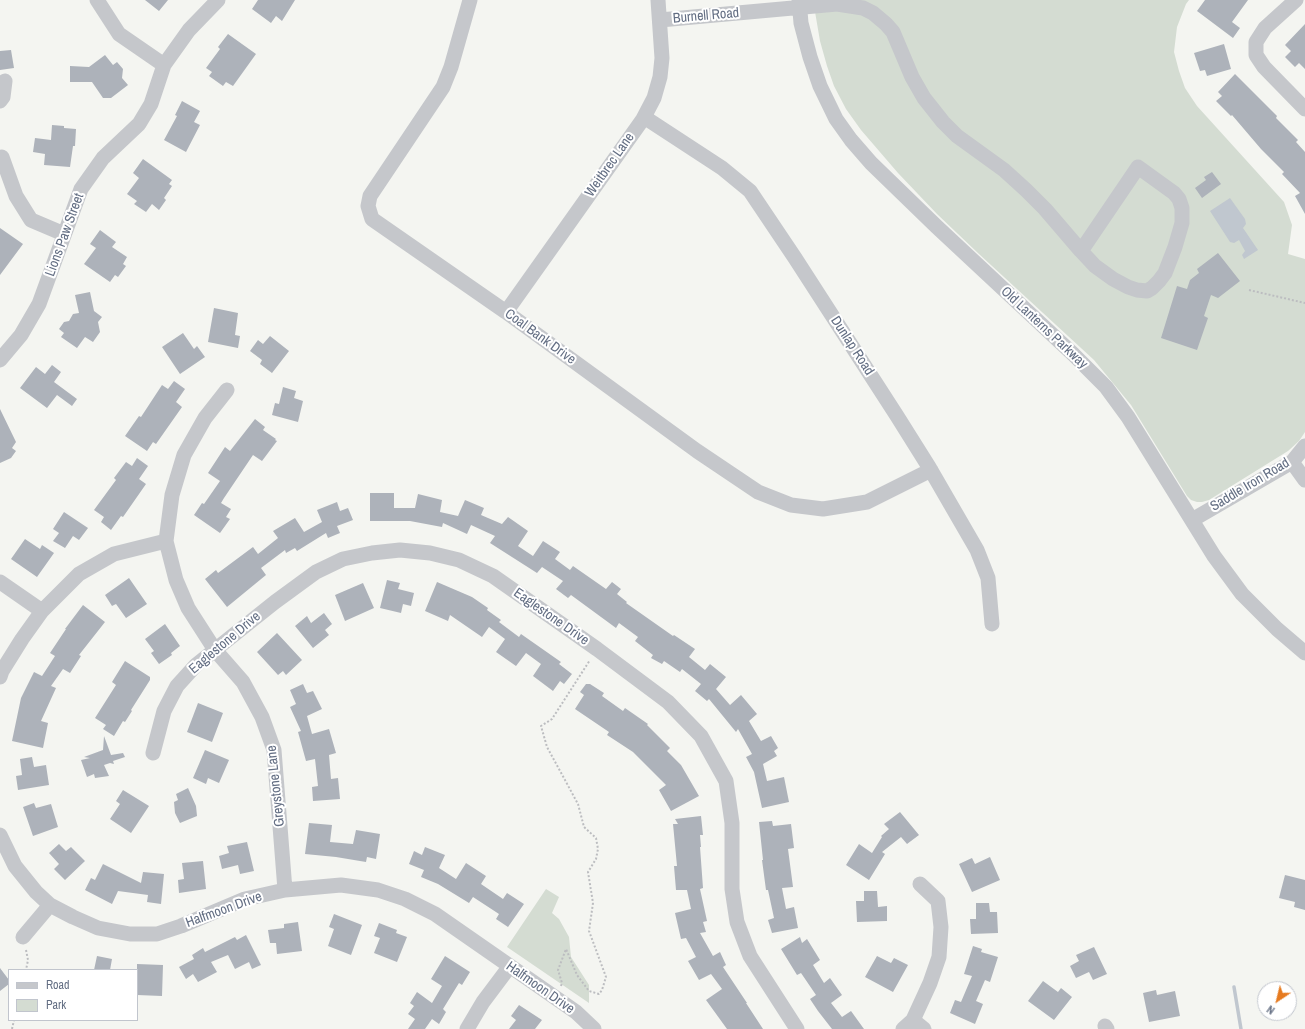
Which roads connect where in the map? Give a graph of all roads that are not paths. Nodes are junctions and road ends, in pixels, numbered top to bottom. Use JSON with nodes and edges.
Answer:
{"nodes":[{"id":1,"x":97,"y":0,"type":"edge"},
{"id":2,"x":218,"y":0,"type":"edge"},
{"id":3,"x":470,"y":0,"type":"edge"},
{"id":4,"x":658,"y":0,"type":"edge"},
{"id":5,"x":1296,"y":0,"type":"edge"},
{"id":6,"x":799,"y":4,"type":"edge"},
{"id":7,"x":660,"y":20,"type":"junction"},
{"id":8,"x":164,"y":65,"type":"junction"},
{"id":9,"x":5,"y":81,"type":"dead end"},
{"id":10,"x":0,"y":101,"type":"edge"},
{"id":11,"x":1305,"y":109,"type":"edge"},
{"id":12,"x":644,"y":117,"type":"junction"},
{"id":13,"x":1,"y":158,"type":"edge"},
{"id":14,"x":64,"y":234,"type":"junction"},
{"id":15,"x":1081,"y":251,"type":"junction"},
{"id":16,"x":506,"y":312,"type":"junction"},
{"id":17,"x":0,"y":360,"type":"edge"},
{"id":18,"x":227,"y":390,"type":"dead end"},
{"id":19,"x":1305,"y":446,"type":"edge"},
{"id":20,"x":1292,"y":462,"type":"junction"},
{"id":21,"x":931,"y":470,"type":"junction"},
{"id":22,"x":1305,"y":480,"type":"edge"},
{"id":23,"x":1192,"y":520,"type":"junction"},
{"id":24,"x":166,"y":541,"type":"junction"},
{"id":25,"x":0,"y":582,"type":"edge"},
{"id":26,"x":42,"y":611,"type":"junction"},
{"id":27,"x":992,"y":624,"type":"dead end"},
{"id":28,"x":215,"y":650,"type":"junction"},
{"id":29,"x":1305,"y":653,"type":"edge"},
{"id":30,"x":0,"y":677,"type":"edge"},
{"id":31,"x":153,"y":753,"type":"dead end"},
{"id":32,"x":0,"y":835,"type":"edge"},
{"id":33,"x":920,"y":884,"type":"dead end"},
{"id":34,"x":285,"y":890,"type":"junction"},
{"id":35,"x":50,"y":904,"type":"junction"},
{"id":36,"x":23,"y":937,"type":"road end"},
{"id":37,"x":510,"y":966,"type":"junction"},
{"id":38,"x":913,"y":1026,"type":"edge"},
{"id":39,"x":467,"y":1029,"type":"edge"},
{"id":40,"x":594,"y":1029,"type":"edge"},
{"id":41,"x":797,"y":1029,"type":"edge"}],
"edges":[{"from":1,"to":8,"type":"street"},
{"from":2,"to":8,"type":"street","name":"Lions Paw Street"},
{"from":3,"to":16,"type":"street","name":"Coal Bank Drive"},
{"from":4,"to":7,"type":"street","name":"Weitbrec Lane"},
{"from":5,"to":11,"type":"street"},
{"from":6,"to":7,"type":"street","name":"Burnell Road"},
{"from":6,"to":15,"type":"street","name":"Burnell Road"},
{"from":6,"to":23,"type":"street","name":"Old Lanterns Parkway"},
{"from":7,"to":12,"type":"street","name":"Weitbrec Lane"},
{"from":8,"to":14,"type":"street","name":"Lions Paw Street"},
{"from":9,"to":10,"type":"street"},
{"from":12,"to":16,"type":"street","name":"Weitbrec Lane"},
{"from":12,"to":21,"type":"street","name":"Dunlap Road"},
{"from":13,"to":14,"type":"street"},
{"from":14,"to":17,"type":"street","name":"Lions Paw Street"},
{"from":15,"to":15,"type":"street","name":"Burnell Road"},
{"from":16,"to":21,"type":"street","name":"Coal Bank Drive"},
{"from":18,"to":24,"type":"street","name":"Greystone Lane"},
{"from":19,"to":20,"type":"street","name":"Saddle Iron Road"},
{"from":20,"to":22,"type":"street"},
{"from":20,"to":23,"type":"street","name":"Saddle Iron Road"},
{"from":21,"to":27,"type":"street","name":"Dunlap Road"},
{"from":23,"to":29,"type":"street","name":"Old Lanterns Parkway"},
{"from":24,"to":26,"type":"street"},
{"from":24,"to":28,"type":"street","name":"Greystone Lane"},
{"from":25,"to":26,"type":"street"},
{"from":26,"to":30,"type":"street"},
{"from":28,"to":31,"type":"street","name":"Eaglestone Drive"},
{"from":28,"to":34,"type":"street","name":"Greystone Lane"},
{"from":28,"to":41,"type":"street","name":"Eaglestone Drive"},
{"from":32,"to":35,"type":"street","name":"Halfmoon Drive"},
{"from":33,"to":38,"type":"street"},
{"from":34,"to":35,"type":"street","name":"Halfmoon Drive"},
{"from":34,"to":37,"type":"street","name":"Halfmoon Drive"},
{"from":35,"to":36,"type":"street"},
{"from":37,"to":39,"type":"street"},
{"from":37,"to":40,"type":"street","name":"Halfmoon Drive"}]}
